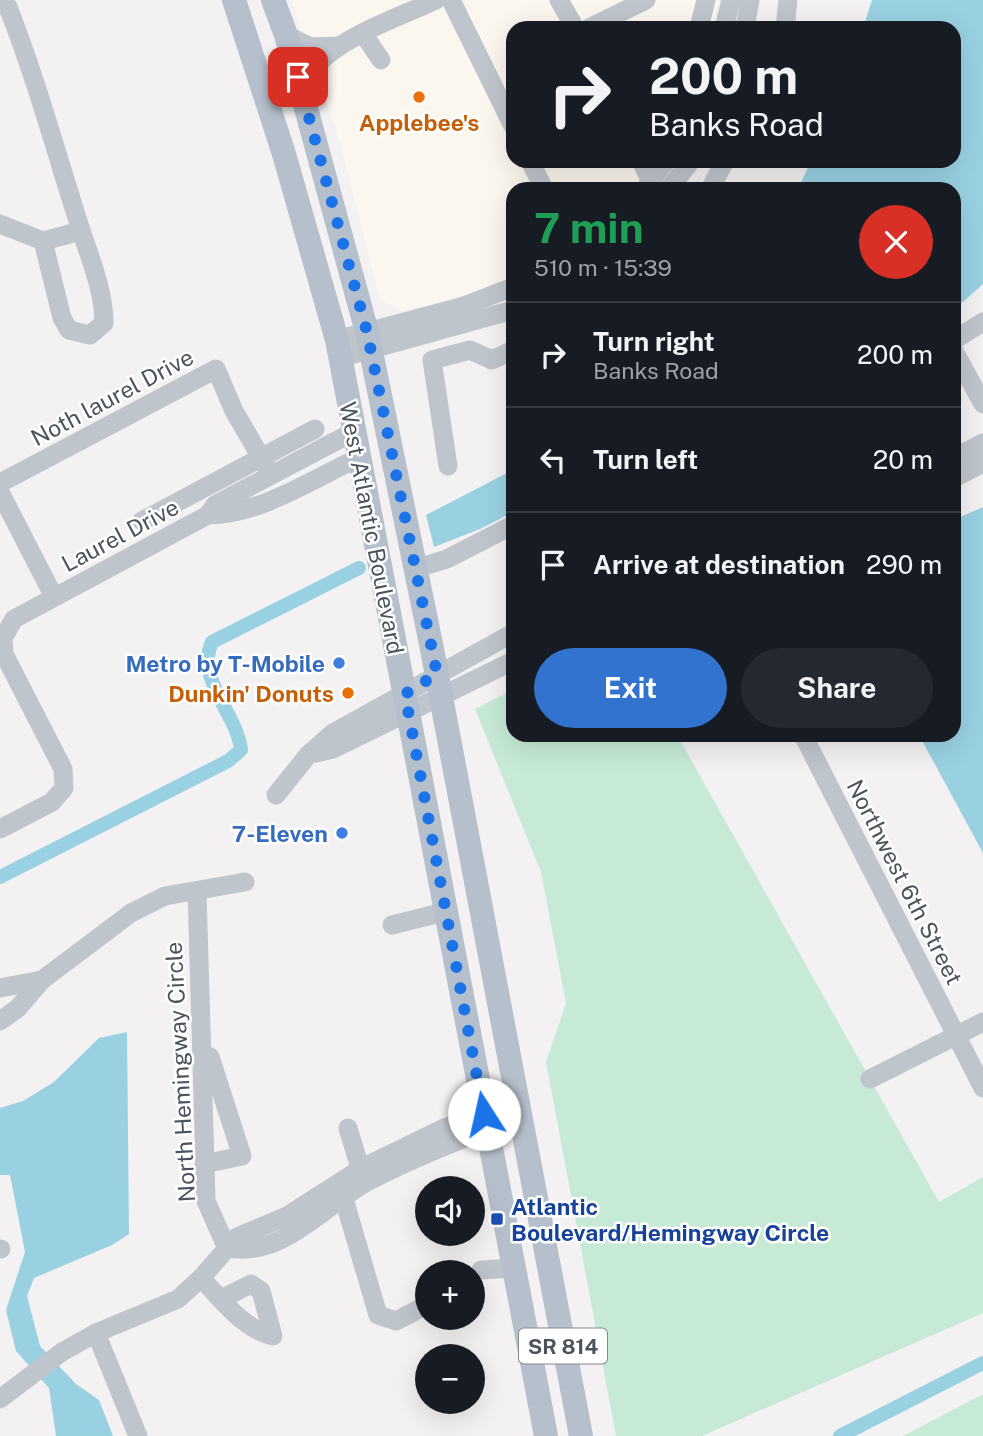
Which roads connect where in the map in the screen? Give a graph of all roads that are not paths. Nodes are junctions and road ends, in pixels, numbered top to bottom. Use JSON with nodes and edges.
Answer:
{"nodes":[{"id":1,"x":234,"y":0,"type":"edge"},
{"id":2,"x":273,"y":0,"type":"edge"},
{"id":3,"x":436,"y":0,"type":"edge"},
{"id":4,"x":451,"y":0,"type":"edge"},
{"id":5,"x":559,"y":0,"type":"edge"},
{"id":6,"x":646,"y":0,"type":"edge"},
{"id":7,"x":706,"y":0,"type":"edge"},
{"id":8,"x":731,"y":0,"type":"edge"},
{"id":9,"x":750,"y":0,"type":"edge"},
{"id":10,"x":788,"y":0,"type":"edge"},
{"id":11,"x":0,"y":4,"type":"edge"},
{"id":12,"x":571,"y":21,"type":"edge"},
{"id":13,"x":603,"y":21,"type":"edge"},
{"id":14,"x":701,"y":21,"type":"edge"},
{"id":15,"x":726,"y":21,"type":"edge"},
{"id":16,"x":746,"y":21,"type":"edge"},
{"id":17,"x":786,"y":21,"type":"edge"},
{"id":18,"x":286,"y":35,"type":"junction"},
{"id":19,"x":363,"y":35,"type":"junction"},
{"id":20,"x":341,"y":46,"type":"junction"},
{"id":21,"x":381,"y":60,"type":"dead end"},
{"id":22,"x":304,"y":99,"type":"junction"},
{"id":23,"x":506,"y":112,"type":"edge"},
{"id":24,"x":681,"y":168,"type":"edge"},
{"id":25,"x":662,"y":182,"type":"edge"},
{"id":26,"x":0,"y":224,"type":"edge"},
{"id":27,"x":81,"y":231,"type":"junction"},
{"id":28,"x":43,"y":241,"type":"junction"},
{"id":29,"x":506,"y":290,"type":"edge"},
{"id":30,"x":506,"y":312,"type":"edge"},
{"id":31,"x":983,"y":322,"type":"edge"},
{"id":32,"x":961,"y":336,"type":"edge"},
{"id":33,"x":369,"y":341,"type":"junction"},
{"id":34,"x":338,"y":349,"type":"junction"},
{"id":35,"x":506,"y":353,"type":"edge"},
{"id":36,"x":961,"y":364,"type":"edge"},
{"id":37,"x":983,"y":404,"type":"edge"},
{"id":38,"x":315,"y":429,"type":"dead end"},
{"id":39,"x":353,"y":432,"type":"junction"},
{"id":40,"x":983,"y":443,"type":"edge"},
{"id":41,"x":961,"y":454,"type":"edge"},
{"id":42,"x":358,"y":458,"type":"junction"},
{"id":43,"x":983,"y":463,"type":"edge"},
{"id":44,"x":267,"y":466,"type":"junction"},
{"id":45,"x":448,"y":466,"type":"dead end"},
{"id":46,"x":961,"y":474,"type":"edge"},
{"id":47,"x":983,"y":475,"type":"edge"},
{"id":48,"x":0,"y":483,"type":"edge"},
{"id":49,"x":961,"y":486,"type":"edge"},
{"id":50,"x":0,"y":492,"type":"edge"},
{"id":51,"x":208,"y":515,"type":"junction"},
{"id":52,"x":142,"y":521,"type":"dead end"},
{"id":53,"x":506,"y":529,"type":"edge"},
{"id":54,"x":414,"y":569,"type":"junction"},
{"id":55,"x":54,"y":597,"type":"junction"},
{"id":56,"x":506,"y":638,"type":"edge"},
{"id":57,"x":506,"y":663,"type":"edge"},
{"id":58,"x":439,"y":686,"type":"junction"},
{"id":59,"x":407,"y":703,"type":"junction"},
{"id":60,"x":807,"y":742,"type":"edge"},
{"id":61,"x":276,"y":795,"type":"dead end"},
{"id":62,"x":0,"y":829,"type":"edge"},
{"id":63,"x":245,"y":882,"type":"dead end"},
{"id":64,"x":197,"y":891,"type":"junction"},
{"id":65,"x":448,"y":911,"type":"junction"},
{"id":66,"x":391,"y":925,"type":"dead end"},
{"id":67,"x":42,"y":980,"type":"junction"},
{"id":68,"x":0,"y":988,"type":"edge"},
{"id":69,"x":0,"y":1021,"type":"edge"},
{"id":70,"x":983,"y":1022,"type":"edge"},
{"id":71,"x":956,"y":1036,"type":"junction"},
{"id":72,"x":203,"y":1037,"type":"junction"},
{"id":73,"x":870,"y":1079,"type":"dead end"},
{"id":74,"x":983,"y":1088,"type":"edge"},
{"id":75,"x":518,"y":1110,"type":"junction"},
{"id":76,"x":485,"y":1122,"type":"junction"},
{"id":77,"x":348,"y":1128,"type":"dead end"},
{"id":78,"x":204,"y":1164,"type":"junction"},
{"id":79,"x":364,"y":1176,"type":"junction"},
{"id":80,"x":344,"y":1199,"type":"junction"},
{"id":81,"x":227,"y":1248,"type":"junction"},
{"id":82,"x":513,"y":1268,"type":"junction"},
{"id":83,"x":485,"y":1270,"type":"edge"},
{"id":84,"x":201,"y":1278,"type":"junction"},
{"id":85,"x":221,"y":1299,"type":"dead end"},
{"id":86,"x":415,"y":1311,"type":"edge"},
{"id":87,"x":96,"y":1333,"type":"junction"},
{"id":88,"x":0,"y":1399,"type":"edge"},
{"id":89,"x":138,"y":1436,"type":"edge"},
{"id":90,"x":546,"y":1436,"type":"edge"},
{"id":91,"x":581,"y":1436,"type":"edge"}],
"edges":[{"from":1,"to":34,"type":"main road","name":"West Atlantic Boulevard","number":"SR 814"},
{"from":2,"to":18,"type":"main road","name":"West Atlantic Boulevard","number":"SR 814"},
{"from":3,"to":19,"type":"street"},
{"from":4,"to":23,"type":"street"},
{"from":5,"to":12,"type":"street"},
{"from":6,"to":13,"type":"street"},
{"from":7,"to":14,"type":"street"},
{"from":8,"to":15,"type":"street"},
{"from":9,"to":16,"type":"street"},
{"from":10,"to":17,"type":"street"},
{"from":11,"to":27,"type":"street"},
{"from":18,"to":20,"type":"street"},
{"from":18,"to":22,"type":"main road","name":"West Atlantic Boulevard","number":"SR 814"},
{"from":19,"to":20,"type":"street"},
{"from":19,"to":21,"type":"street"},
{"from":20,"to":22,"type":"street"},
{"from":22,"to":33,"type":"main road","name":"West Atlantic Boulevard","number":"SR 814"},
{"from":24,"to":25,"type":"street"},
{"from":26,"to":28,"type":"street"},
{"from":27,"to":28,"type":"street"},
{"from":27,"to":28,"type":"street"},
{"from":29,"to":33,"type":"street"},
{"from":30,"to":33,"type":"street"},
{"from":31,"to":32,"type":"street"},
{"from":33,"to":34,"type":"street"},
{"from":33,"to":54,"type":"main road","name":"West Atlantic Boulevard","number":"SR 814"},
{"from":34,"to":39,"type":"main road","name":"West Atlantic Boulevard","number":"SR 814"},
{"from":35,"to":45,"type":"street"},
{"from":36,"to":37,"type":"street"},
{"from":38,"to":44,"type":"street"},
{"from":39,"to":42,"type":"main road","name":"West Atlantic Boulevard","number":"SR 814"},
{"from":39,"to":44,"type":"street","name":"Laurel Drive"},
{"from":40,"to":41,"type":"street"},
{"from":42,"to":51,"type":"street","name":"Laurel Drive"},
{"from":42,"to":59,"type":"main road","name":"West Atlantic Boulevard","number":"SR 814"},
{"from":43,"to":46,"type":"street"},
{"from":44,"to":48,"type":"street","name":"Noth laurel Drive"},
{"from":44,"to":51,"type":"street","name":"Laurel Drive"},
{"from":44,"to":52,"type":"street"},
{"from":47,"to":49,"type":"street"},
{"from":50,"to":55,"type":"street","name":"Laurel Drive"},
{"from":51,"to":55,"type":"street","name":"Laurel Drive"},
{"from":53,"to":54,"type":"street"},
{"from":54,"to":58,"type":"main road","name":"West Atlantic Boulevard","number":"SR 814"},
{"from":55,"to":62,"type":"street","name":"Laurel Drive"},
{"from":56,"to":58,"type":"street"},
{"from":57,"to":58,"type":"street"},
{"from":58,"to":59,"type":"street"},
{"from":58,"to":75,"type":"main road","name":"West Atlantic Boulevard","number":"SR 814"},
{"from":59,"to":61,"type":"street"},
{"from":59,"to":65,"type":"main road","name":"West Atlantic Boulevard","number":"SR 814"},
{"from":60,"to":71,"type":"street","name":"Northwest 6th Street"},
{"from":63,"to":64,"type":"street"},
{"from":64,"to":67,"type":"street"},
{"from":64,"to":72,"type":"street","name":"North Hemingway Circle"},
{"from":65,"to":66,"type":"street"},
{"from":65,"to":76,"type":"main road","name":"West Atlantic Boulevard","number":"SR 814"},
{"from":67,"to":68,"type":"street"},
{"from":67,"to":69,"type":"street"},
{"from":70,"to":71,"type":"street"},
{"from":71,"to":73,"type":"street"},
{"from":71,"to":74,"type":"street","name":"Northwest 6th Street"},
{"from":72,"to":78,"type":"street","name":"North Hemingway Circle"},
{"from":72,"to":78,"type":"street"},
{"from":75,"to":76,"type":"street"},
{"from":75,"to":91,"type":"main road","name":"West Atlantic Boulevard","number":"SR 814"},
{"from":76,"to":79,"type":"street"},
{"from":76,"to":82,"type":"main road","name":"West Atlantic Boulevard","number":"SR 814"},
{"from":77,"to":79,"type":"street"},
{"from":78,"to":81,"type":"street","name":"North Hemingway Circle"},
{"from":79,"to":80,"type":"street"},
{"from":79,"to":81,"type":"street"},
{"from":80,"to":81,"type":"street"},
{"from":80,"to":86,"type":"street"},
{"from":81,"to":84,"type":"street"},
{"from":82,"to":83,"type":"street"},
{"from":82,"to":90,"type":"main road","name":"West Atlantic Boulevard","number":"SR 814"},
{"from":84,"to":85,"type":"street"},
{"from":84,"to":87,"type":"street"},
{"from":87,"to":88,"type":"street"},
{"from":87,"to":89,"type":"street"}]}
